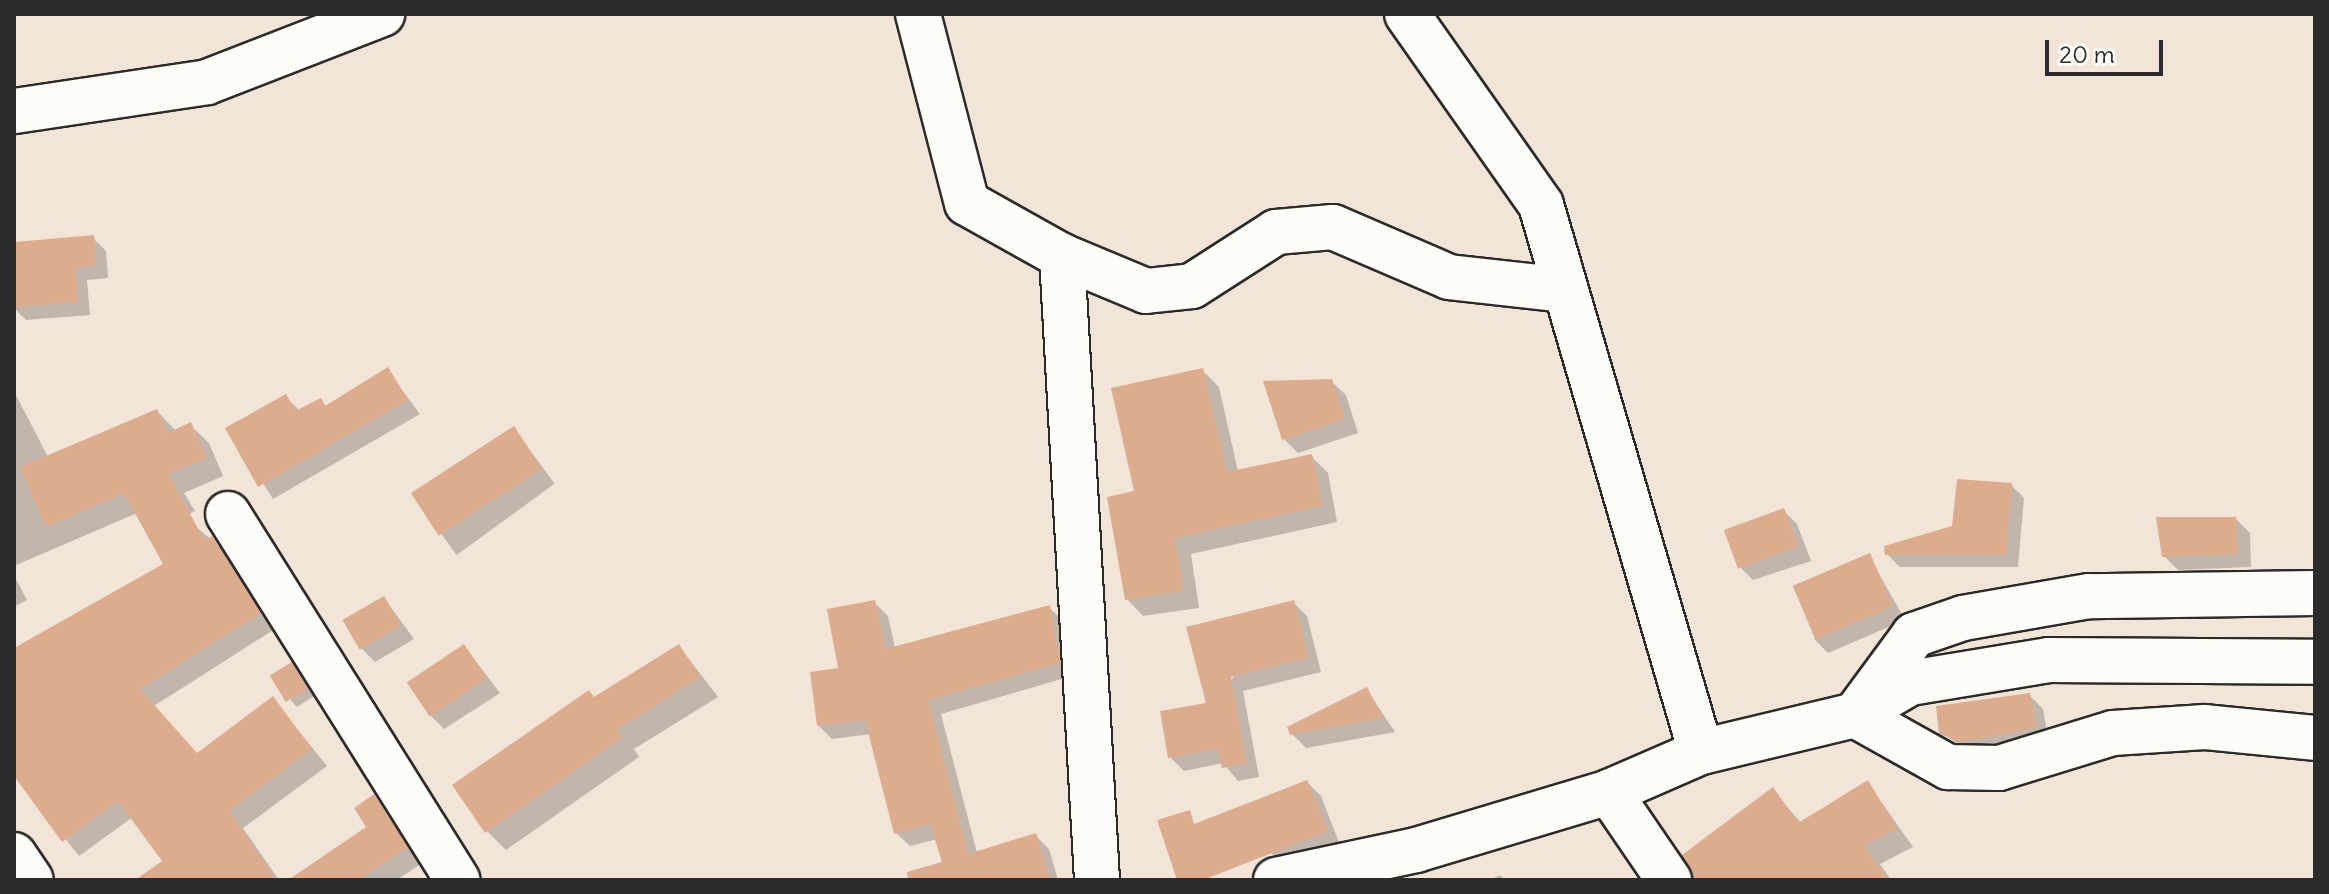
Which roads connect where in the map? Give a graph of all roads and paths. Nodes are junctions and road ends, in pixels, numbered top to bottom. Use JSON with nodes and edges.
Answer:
{"nodes":[{"id":1,"x":382,"y":14,"type":"edge"},
{"id":2,"x":918,"y":14,"type":"edge"},
{"id":3,"x":1407,"y":14,"type":"edge"},
{"id":4,"x":14,"y":111,"type":"edge"},
{"id":5,"x":1062,"y":256,"type":"junction"},
{"id":6,"x":1564,"y":290,"type":"junction"},
{"id":7,"x":228,"y":514,"type":"dead end"},
{"id":8,"x":2315,"y":593,"type":"edge"},
{"id":9,"x":2315,"y":662,"type":"edge"},
{"id":10,"x":1855,"y":715,"type":"junction"},
{"id":11,"x":2315,"y":738,"type":"edge"},
{"id":12,"x":1701,"y":752,"type":"junction"},
{"id":13,"x":1609,"y":792,"type":"junction"},
{"id":14,"x":14,"y":855,"type":"edge"},
{"id":15,"x":31,"y":880,"type":"edge"},
{"id":16,"x":458,"y":880,"type":"edge"},
{"id":17,"x":1097,"y":880,"type":"edge"},
{"id":18,"x":1276,"y":880,"type":"edge"},
{"id":19,"x":1669,"y":880,"type":"edge"}],
"edges":[{"from":1,"to":4,"type":"street"},
{"from":2,"to":5,"type":"street"},
{"from":3,"to":6,"type":"street"},
{"from":5,"to":6,"type":"street"},
{"from":5,"to":17,"type":"street"},
{"from":6,"to":12,"type":"street"},
{"from":7,"to":16,"type":"street"},
{"from":8,"to":10,"type":"street"},
{"from":9,"to":10,"type":"street"},
{"from":10,"to":11,"type":"street"},
{"from":10,"to":12,"type":"street"},
{"from":12,"to":13,"type":"street"},
{"from":13,"to":18,"type":"street"},
{"from":13,"to":19,"type":"street"},
{"from":14,"to":15,"type":"street"}]}
